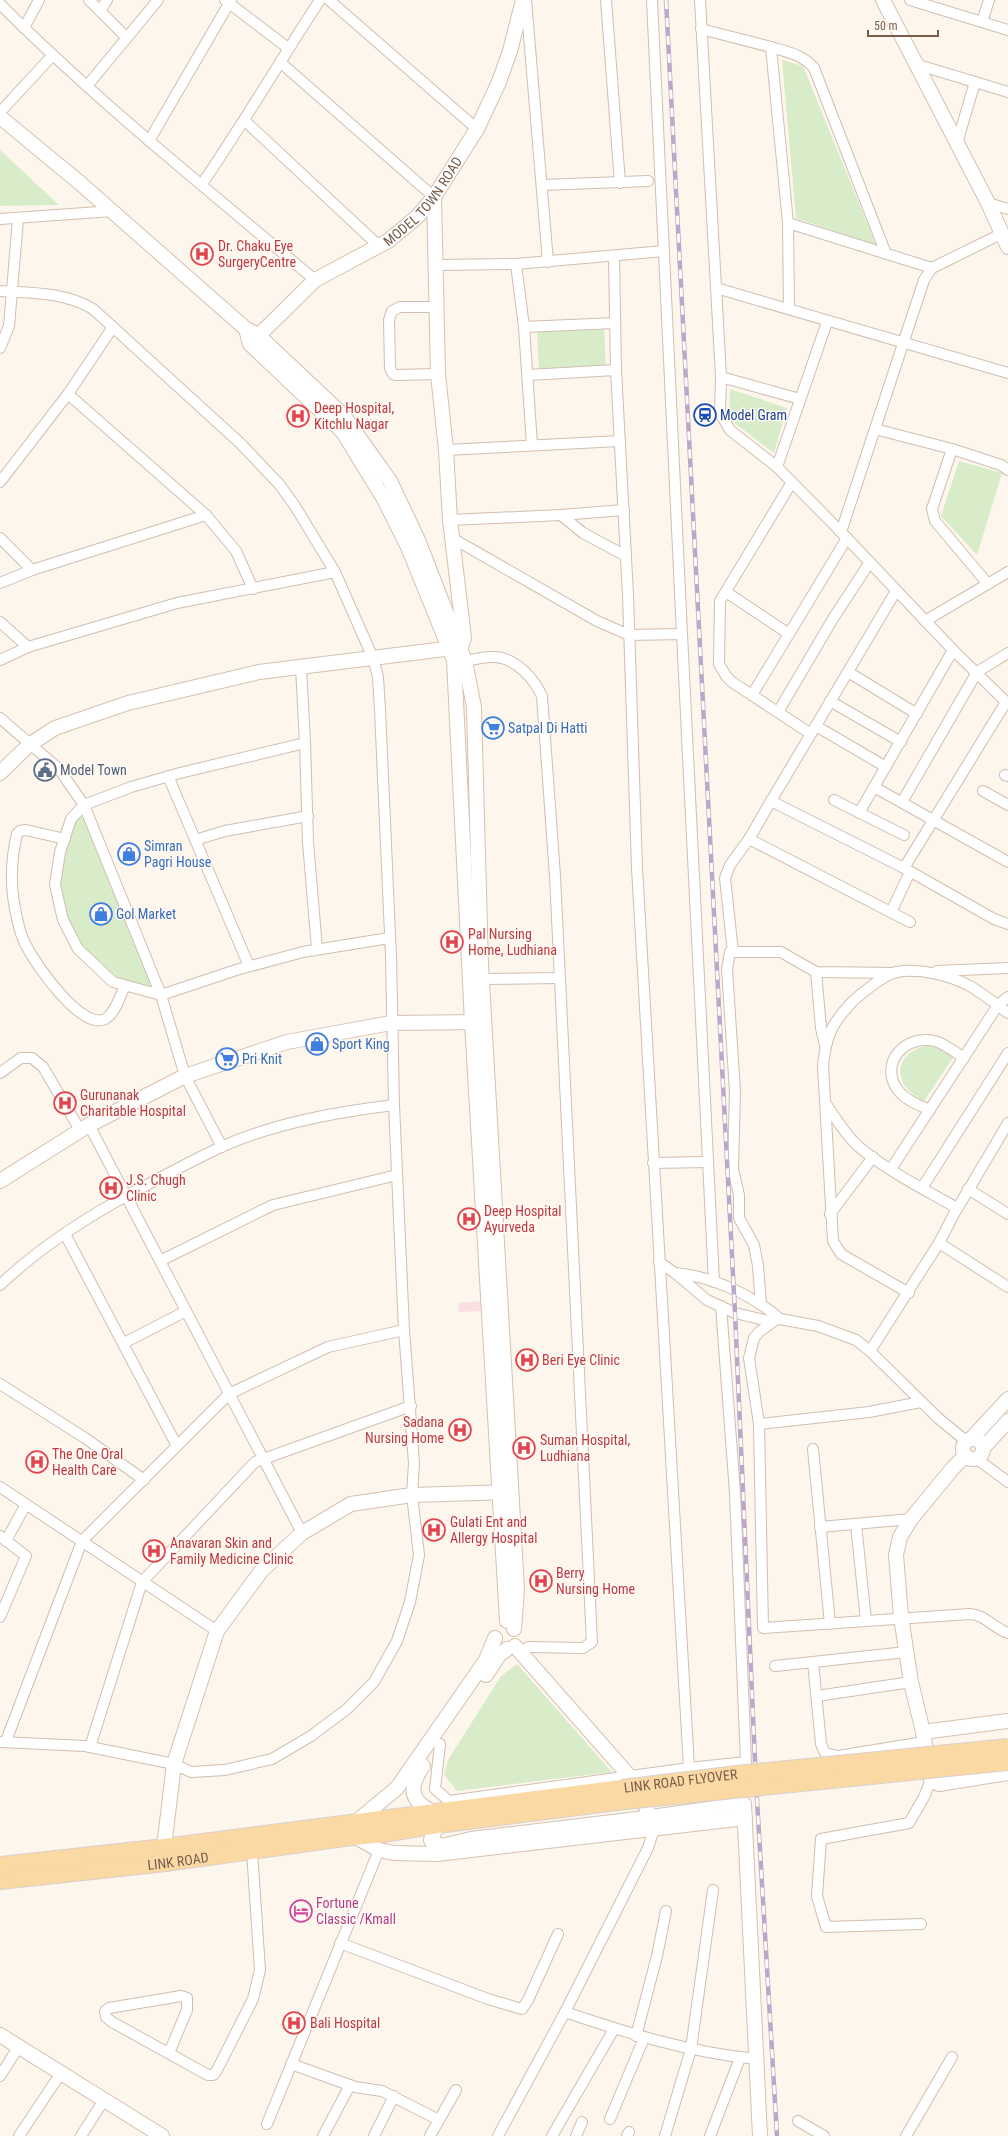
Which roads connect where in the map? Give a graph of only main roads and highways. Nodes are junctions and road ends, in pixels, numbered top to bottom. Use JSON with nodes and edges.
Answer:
{"nodes":[{"id":1,"x":1008,"y":1747,"type":"edge"},
{"id":2,"x":1008,"y":1762,"type":"edge"},
{"id":3,"x":435,"y":1818,"type":"junction"},
{"id":4,"x":355,"y":1830,"type":"junction"},
{"id":5,"x":0,"y":1865,"type":"edge"},
{"id":6,"x":0,"y":1880,"type":"edge"}],
"edges":[{"from":1,"to":3,"type":"main road","name":"LINK ROAD FLYOVER","bridge":true},
{"from":2,"to":3,"type":"main road","name":"LINK ROAD FLYOVER","bridge":true},
{"from":3,"to":4,"type":"main road","name":"LINK ROAD FLYOVER"},
{"from":3,"to":4,"type":"main road","name":"LINK ROAD FLYOVER"},
{"from":4,"to":5,"type":"main road","name":"LINK ROAD"},
{"from":4,"to":6,"type":"main road","name":"LINK ROAD"}]}
